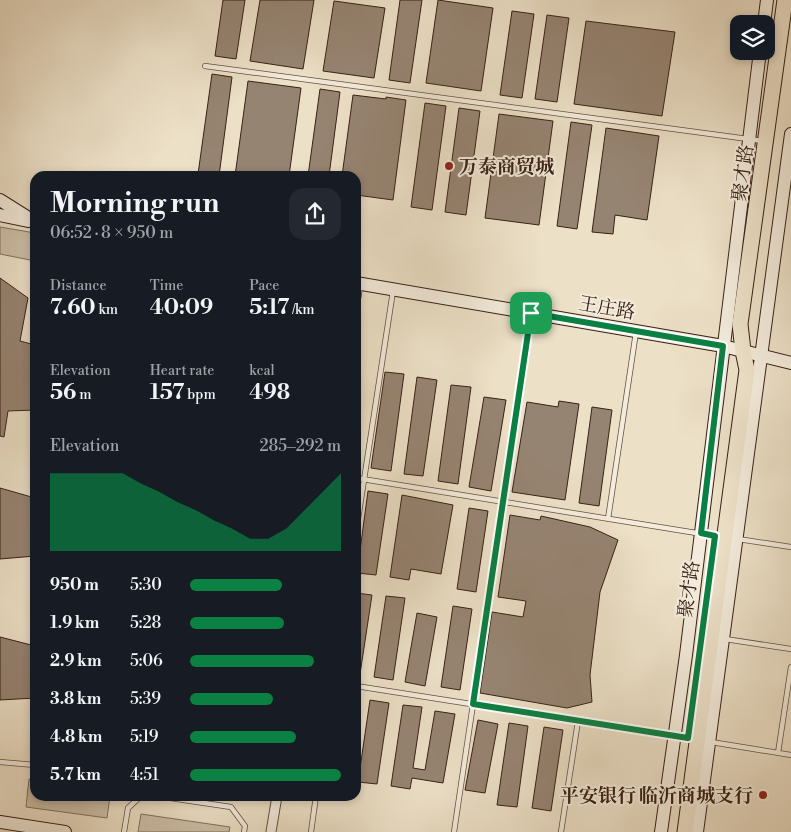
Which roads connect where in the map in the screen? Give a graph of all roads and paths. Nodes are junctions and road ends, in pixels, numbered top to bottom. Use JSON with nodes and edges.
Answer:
{"nodes":[{"id":1,"x":767,"y":0,"type":"edge"},
{"id":2,"x":785,"y":0,"type":"edge"},
{"id":3,"x":765,"y":15,"type":"edge"},
{"id":4,"x":791,"y":27,"type":"edge"},
{"id":5,"x":759,"y":60,"type":"edge"},
{"id":6,"x":205,"y":66,"type":"dead end"},
{"id":7,"x":791,"y":134,"type":"edge"},
{"id":8,"x":750,"y":139,"type":"junction"},
{"id":9,"x":766,"y":142,"type":"junction"},
{"id":10,"x":0,"y":200,"type":"edge"},
{"id":11,"x":0,"y":215,"type":"edge"},
{"id":12,"x":30,"y":219,"type":"edge"},
{"id":13,"x":30,"y":221,"type":"edge"},
{"id":14,"x":361,"y":284,"type":"edge"},
{"id":15,"x":394,"y":289,"type":"junction"},
{"id":16,"x":531,"y":313,"type":"junction"},
{"id":17,"x":636,"y":332,"type":"junction"},
{"id":18,"x":723,"y":346,"type":"junction"},
{"id":19,"x":743,"y":351,"type":"junction"},
{"id":20,"x":762,"y":355,"type":"junction"},
{"id":21,"x":791,"y":363,"type":"edge"},
{"id":22,"x":361,"y":479,"type":"edge"},
{"id":23,"x":364,"y":479,"type":"junction"},
{"id":24,"x":361,"y":499,"type":"edge"},
{"id":25,"x":503,"y":501,"type":"junction"},
{"id":26,"x":608,"y":518,"type":"junction"},
{"id":27,"x":719,"y":536,"type":"junction"},
{"id":28,"x":791,"y":547,"type":"edge"},
{"id":29,"x":717,"y":637,"type":"junction"},
{"id":30,"x":791,"y":649,"type":"edge"},
{"id":31,"x":791,"y":667,"type":"edge"},
{"id":32,"x":361,"y":687,"type":"edge"},
{"id":33,"x":473,"y":704,"type":"junction"},
{"id":34,"x":578,"y":721,"type":"junction"},
{"id":35,"x":692,"y":739,"type":"junction"},
{"id":36,"x":778,"y":753,"type":"junction"},
{"id":37,"x":791,"y":755,"type":"edge"},
{"id":38,"x":0,"y":762,"type":"edge"},
{"id":39,"x":30,"y":765,"type":"edge"},
{"id":40,"x":136,"y":801,"type":"edge"},
{"id":41,"x":191,"y":801,"type":"edge"},
{"id":42,"x":276,"y":801,"type":"edge"},
{"id":43,"x":315,"y":801,"type":"edge"},
{"id":44,"x":0,"y":822,"type":"edge"},
{"id":45,"x":65,"y":832,"type":"edge"},
{"id":46,"x":124,"y":832,"type":"edge"},
{"id":47,"x":244,"y":832,"type":"edge"},
{"id":48,"x":271,"y":832,"type":"edge"},
{"id":49,"x":311,"y":832,"type":"edge"},
{"id":50,"x":454,"y":832,"type":"edge"},
{"id":51,"x":561,"y":832,"type":"edge"},
{"id":52,"x":661,"y":832,"type":"edge"},
{"id":53,"x":675,"y":832,"type":"edge"},
{"id":54,"x":685,"y":832,"type":"edge"},
{"id":55,"x":697,"y":832,"type":"edge"}],
"edges":[{"from":1,"to":3,"type":"street"},
{"from":2,"to":9,"type":"main road","name":"聚才路"},
{"from":4,"to":19,"type":"main road","name":"聚才路"},
{"from":5,"to":8,"type":"street"},
{"from":6,"to":8,"type":"lane"},
{"from":7,"to":20,"type":"street"},
{"from":8,"to":9,"type":"lane"},
{"from":8,"to":18,"type":"street"},
{"from":9,"to":19,"type":"main road","name":"聚才路"},
{"from":10,"to":12,"type":"street"},
{"from":11,"to":13,"type":"street"},
{"from":14,"to":15,"type":"street","name":"王庄路"},
{"from":15,"to":16,"type":"street","name":"王庄路"},
{"from":15,"to":23,"type":"lane"},
{"from":16,"to":17,"type":"street","name":"王庄路"},
{"from":16,"to":25,"type":"lane"},
{"from":17,"to":18,"type":"street","name":"王庄路"},
{"from":17,"to":26,"type":"lane"},
{"from":18,"to":19,"type":"street","name":"王庄路"},
{"from":18,"to":27,"type":"street"},
{"from":19,"to":20,"type":"street","name":"王庄路"},
{"from":19,"to":27,"type":"main road","name":"聚才路"},
{"from":20,"to":21,"type":"street","name":"王庄路"},
{"from":20,"to":27,"type":"street"},
{"from":22,"to":23,"type":"lane"},
{"from":23,"to":24,"type":"lane"},
{"from":23,"to":25,"type":"lane"},
{"from":25,"to":26,"type":"lane"},
{"from":25,"to":33,"type":"lane"},
{"from":26,"to":27,"type":"lane"},
{"from":27,"to":28,"type":"lane"},
{"from":27,"to":29,"type":"main road","name":"聚才路"},
{"from":27,"to":35,"type":"main road","name":"聚才路"},
{"from":29,"to":30,"type":"lane"},
{"from":29,"to":35,"type":"main road","name":"聚才路"},
{"from":31,"to":36,"type":"lane"},
{"from":32,"to":33,"type":"lane"},
{"from":33,"to":34,"type":"lane"},
{"from":33,"to":50,"type":"lane"},
{"from":34,"to":35,"type":"lane"},
{"from":34,"to":51,"type":"lane"},
{"from":35,"to":36,"type":"lane"},
{"from":35,"to":52,"type":"street"},
{"from":35,"to":53,"type":"main road","name":"聚才路"},
{"from":35,"to":54,"type":"main road","name":"聚才路"},
{"from":35,"to":55,"type":"street"},
{"from":36,"to":37,"type":"lane"},
{"from":38,"to":39,"type":"lane"},
{"from":40,"to":46,"type":"lane"},
{"from":41,"to":47,"type":"lane"},
{"from":42,"to":48,"type":"street"},
{"from":43,"to":49,"type":"lane"},
{"from":44,"to":45,"type":"street"}]}
